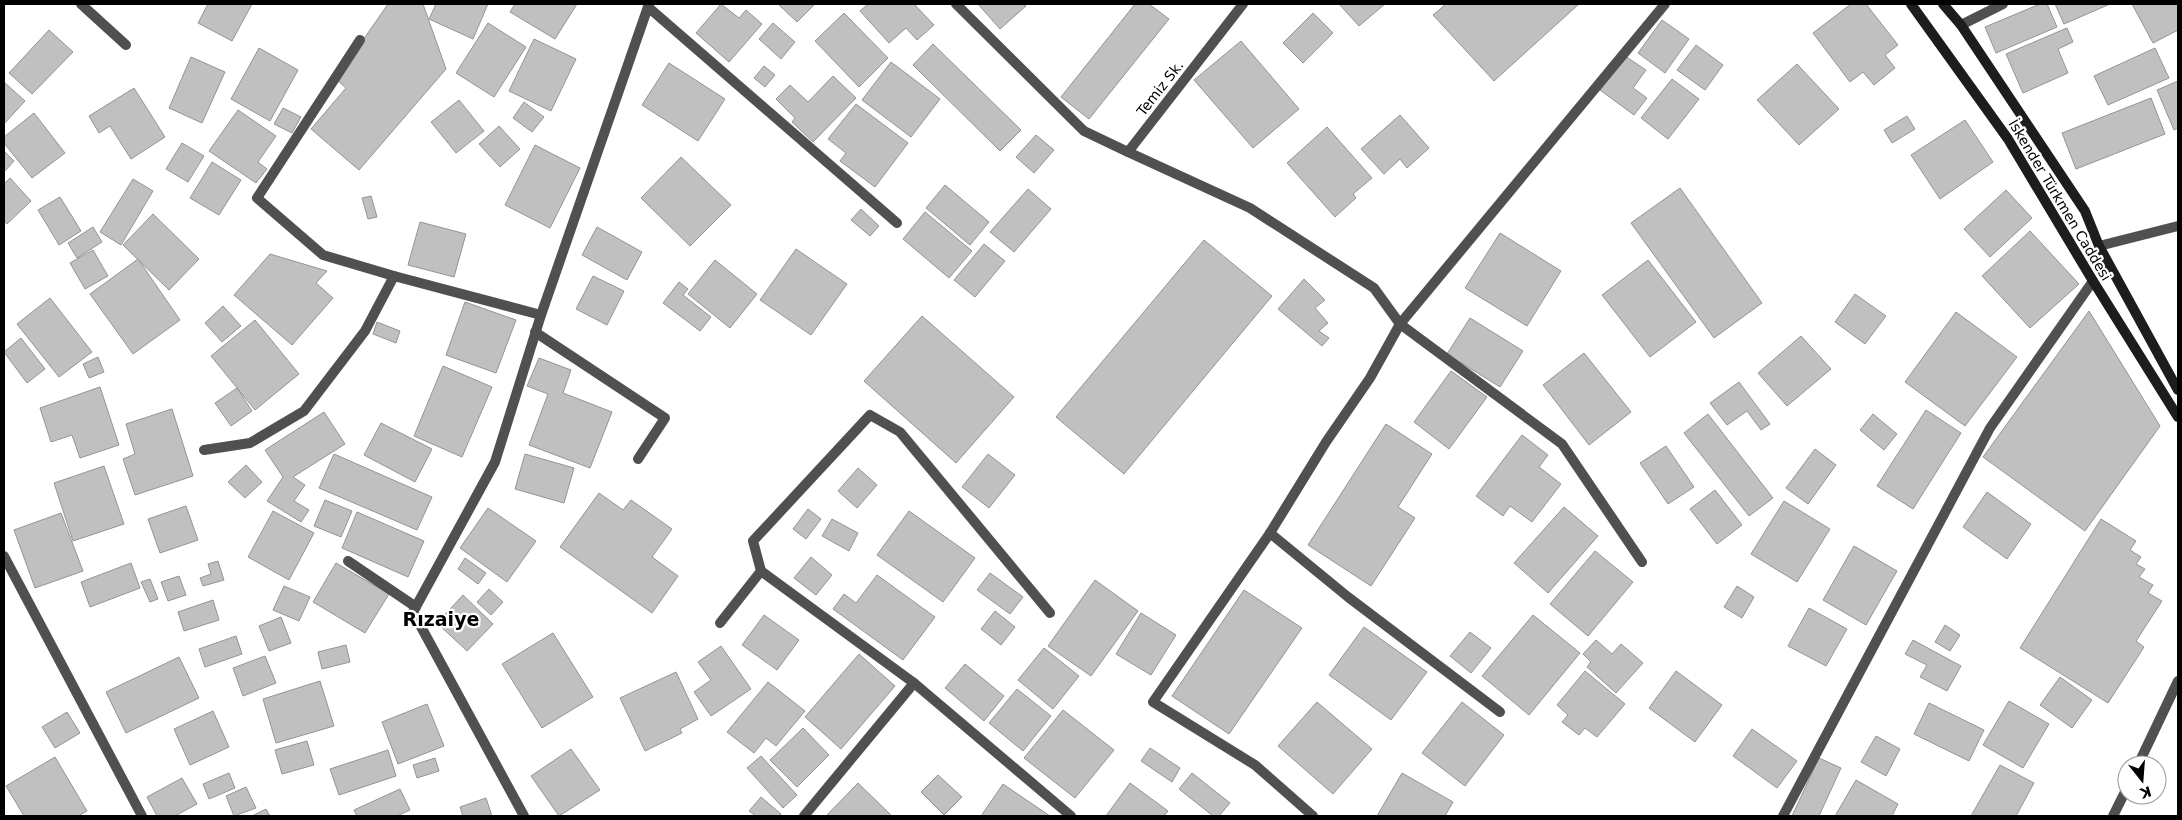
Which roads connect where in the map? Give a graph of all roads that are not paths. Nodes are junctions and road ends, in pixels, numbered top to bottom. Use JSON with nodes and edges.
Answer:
{"nodes":[{"id":1,"x":81,"y":4,"type":"edge"},
{"id":2,"x":956,"y":4,"type":"edge"},
{"id":3,"x":1243,"y":4,"type":"edge"},
{"id":4,"x":1665,"y":4,"type":"edge"},
{"id":5,"x":1912,"y":4,"type":"edge"},
{"id":6,"x":1943,"y":4,"type":"edge"},
{"id":7,"x":2003,"y":4,"type":"edge"},
{"id":8,"x":647,"y":5,"type":"edge"},
{"id":9,"x":1962,"y":25,"type":"junction"},
{"id":10,"x":360,"y":40,"type":"dead end"},
{"id":11,"x":126,"y":45,"type":"dead end"},
{"id":12,"x":1128,"y":152,"type":"junction"},
{"id":13,"x":897,"y":223,"type":"dead end"},
{"id":14,"x":2178,"y":226,"type":"edge"},
{"id":15,"x":2099,"y":246,"type":"junction"},
{"id":16,"x":394,"y":276,"type":"junction"},
{"id":17,"x":2093,"y":281,"type":"junction"},
{"id":18,"x":540,"y":315,"type":"junction"},
{"id":19,"x":1400,"y":324,"type":"junction"},
{"id":20,"x":535,"y":332,"type":"junction"},
{"id":21,"x":2178,"y":390,"type":"edge"},
{"id":22,"x":2178,"y":417,"type":"edge"},
{"id":23,"x":204,"y":450,"type":"dead end"},
{"id":24,"x":638,"y":459,"type":"dead end"},
{"id":25,"x":1270,"y":534,"type":"junction"},
{"id":26,"x":4,"y":556,"type":"edge"},
{"id":27,"x":348,"y":561,"type":"dead end"},
{"id":28,"x":1642,"y":562,"type":"dead end"},
{"id":29,"x":761,"y":571,"type":"junction"},
{"id":30,"x":416,"y":607,"type":"junction"},
{"id":31,"x":1050,"y":613,"type":"dead end"},
{"id":32,"x":720,"y":623,"type":"dead end"},
{"id":33,"x":914,"y":683,"type":"junction"},
{"id":34,"x":2178,"y":683,"type":"edge"},
{"id":35,"x":1500,"y":712,"type":"dead end"},
{"id":36,"x":2144,"y":755,"type":"edge"},
{"id":37,"x":2121,"y":805,"type":"edge"},
{"id":38,"x":142,"y":816,"type":"edge"},
{"id":39,"x":524,"y":816,"type":"edge"},
{"id":40,"x":804,"y":816,"type":"edge"},
{"id":41,"x":1071,"y":816,"type":"edge"},
{"id":42,"x":1313,"y":816,"type":"edge"},
{"id":43,"x":1783,"y":816,"type":"edge"},
{"id":44,"x":2115,"y":816,"type":"edge"}],
"edges":[{"from":1,"to":11,"type":"street"},
{"from":2,"to":12,"type":"street"},
{"from":3,"to":12,"type":"street","name":"Temiz Sk."},
{"from":4,"to":19,"type":"street"},
{"from":5,"to":17,"type":"main road","name":"İskender Türkmen Caddesi"},
{"from":6,"to":9,"type":"main road"},
{"from":7,"to":9,"type":"street"},
{"from":8,"to":13,"type":"street"},
{"from":8,"to":18,"type":"street"},
{"from":9,"to":15,"type":"main road"},
{"from":10,"to":16,"type":"street"},
{"from":12,"to":19,"type":"street"},
{"from":14,"to":15,"type":"street"},
{"from":15,"to":21,"type":"main road"},
{"from":16,"to":18,"type":"street"},
{"from":16,"to":23,"type":"street"},
{"from":17,"to":22,"type":"main road","name":"İskender Türkmen Caddesi"},
{"from":17,"to":43,"type":"street"},
{"from":18,"to":20,"type":"street"},
{"from":19,"to":25,"type":"street"},
{"from":19,"to":28,"type":"street"},
{"from":20,"to":24,"type":"street"},
{"from":20,"to":30,"type":"street"},
{"from":25,"to":35,"type":"street"},
{"from":25,"to":42,"type":"street"},
{"from":26,"to":38,"type":"street"},
{"from":27,"to":30,"type":"street"},
{"from":29,"to":31,"type":"street"},
{"from":29,"to":32,"type":"street"},
{"from":29,"to":33,"type":"street"},
{"from":30,"to":39,"type":"street"},
{"from":33,"to":40,"type":"street"},
{"from":33,"to":41,"type":"street"},
{"from":34,"to":36,"type":"street"},
{"from":37,"to":44,"type":"street"}]}
